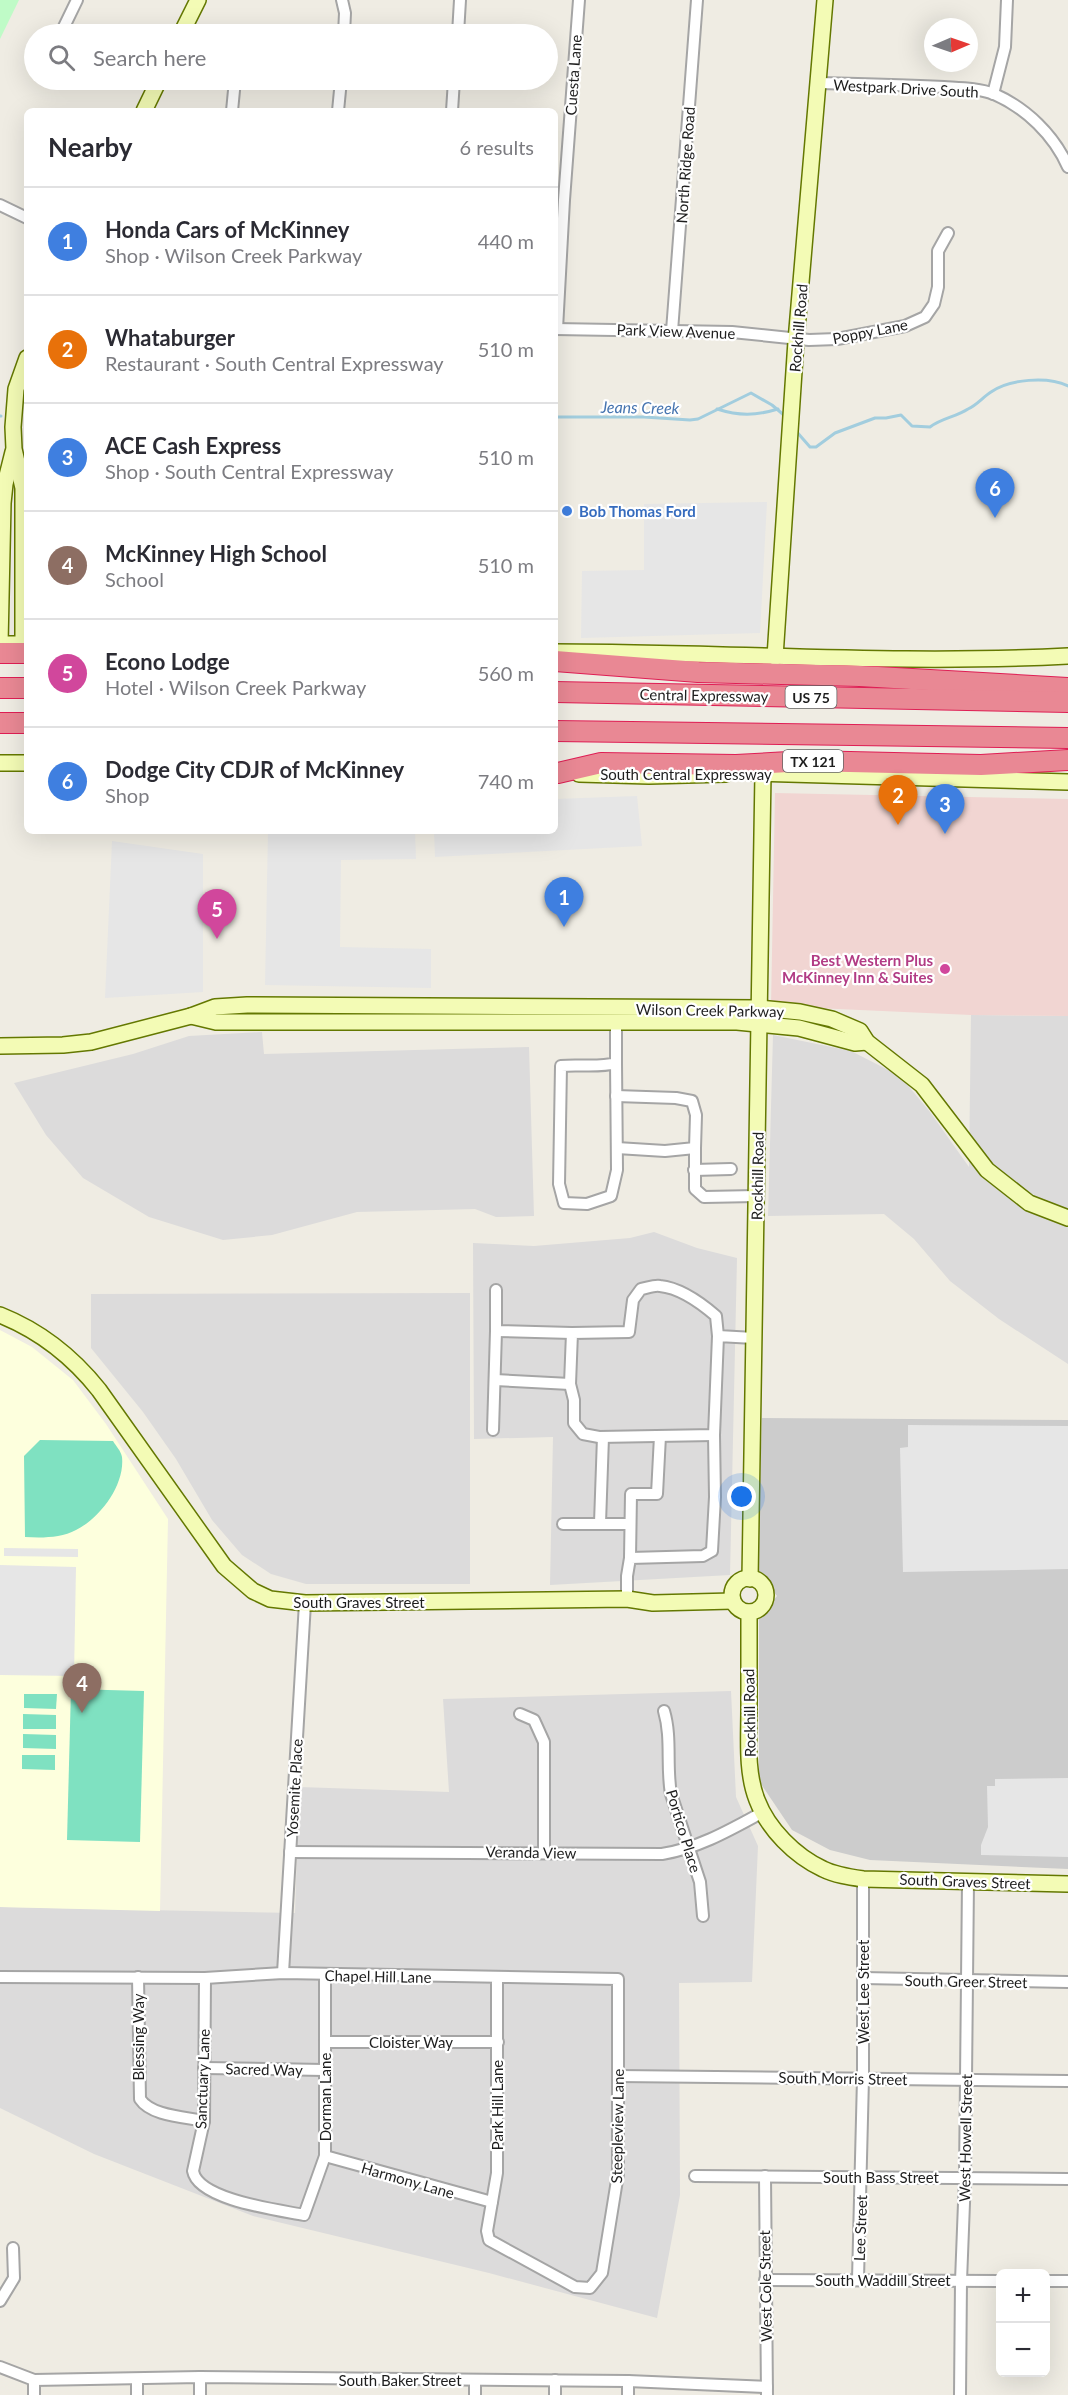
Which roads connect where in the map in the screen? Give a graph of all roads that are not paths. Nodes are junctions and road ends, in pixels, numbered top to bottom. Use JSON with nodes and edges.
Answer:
{"nodes":[{"id":1,"x":77,"y":0,"type":"edge"},
{"id":2,"x":198,"y":0,"type":"edge"},
{"id":3,"x":342,"y":0,"type":"edge"},
{"id":4,"x":460,"y":0,"type":"edge"},
{"id":5,"x":579,"y":0,"type":"edge"},
{"id":6,"x":697,"y":0,"type":"edge"},
{"id":7,"x":825,"y":0,"type":"edge"},
{"id":8,"x":1008,"y":0,"type":"edge"},
{"id":9,"x":67,"y":24,"type":"edge"},
{"id":10,"x":186,"y":24,"type":"edge"},
{"id":11,"x":344,"y":24,"type":"edge"},
{"id":12,"x":459,"y":24,"type":"edge"},
{"id":13,"x":819,"y":83,"type":"junction"},
{"id":14,"x":153,"y":90,"type":"edge"},
{"id":15,"x":234,"y":90,"type":"edge"},
{"id":16,"x":340,"y":90,"type":"edge"},
{"id":17,"x":453,"y":90,"type":"edge"},
{"id":18,"x":993,"y":94,"type":"junction"},
{"id":19,"x":145,"y":108,"type":"edge"},
{"id":20,"x":232,"y":108,"type":"edge"},
{"id":21,"x":338,"y":108,"type":"edge"},
{"id":22,"x":452,"y":108,"type":"edge"},
{"id":23,"x":1068,"y":167,"type":"edge"},
{"id":24,"x":0,"y":205,"type":"edge"},
{"id":25,"x":24,"y":217,"type":"edge"},
{"id":26,"x":948,"y":233,"type":"dead end"},
{"id":27,"x":558,"y":297,"type":"edge"},
{"id":28,"x":558,"y":329,"type":"edge"},
{"id":29,"x":672,"y":331,"type":"junction"},
{"id":30,"x":796,"y":340,"type":"junction"},
{"id":31,"x":24,"y":366,"type":"edge"},
{"id":32,"x":14,"y":449,"type":"junction"},
{"id":33,"x":24,"y":516,"type":"edge"},
{"id":34,"x":3,"y":545,"type":"junction"},
{"id":35,"x":24,"y":545,"type":"edge"},
{"id":36,"x":0,"y":644,"type":"edge"},
{"id":37,"x":24,"y":647,"type":"edge"},
{"id":38,"x":24,"y":647,"type":"edge"},
{"id":39,"x":0,"y":652,"type":"edge"},
{"id":40,"x":558,"y":652,"type":"edge"},
{"id":41,"x":1068,"y":656,"type":"edge"},
{"id":42,"x":775,"y":657,"type":"junction"},
{"id":43,"x":558,"y":661,"type":"edge"},
{"id":44,"x":0,"y":688,"type":"edge"},
{"id":45,"x":24,"y":688,"type":"edge"},
{"id":46,"x":1068,"y":688,"type":"edge"},
{"id":47,"x":558,"y":692,"type":"edge"},
{"id":48,"x":1068,"y":702,"type":"edge"},
{"id":49,"x":0,"y":723,"type":"edge"},
{"id":50,"x":24,"y":723,"type":"edge"},
{"id":51,"x":558,"y":731,"type":"edge"},
{"id":52,"x":1068,"y":738,"type":"edge"},
{"id":53,"x":1068,"y":760,"type":"edge"},
{"id":54,"x":0,"y":763,"type":"edge"},
{"id":55,"x":24,"y":763,"type":"edge"},
{"id":56,"x":558,"y":773,"type":"edge"},
{"id":57,"x":558,"y":773,"type":"edge"},
{"id":58,"x":763,"y":773,"type":"junction"},
{"id":59,"x":1068,"y":782,"type":"edge"},
{"id":60,"x":759,"y":1015,"type":"junction"},
{"id":61,"x":191,"y":1016,"type":"junction"},
{"id":62,"x":616,"y":1021,"type":"junction"},
{"id":63,"x":0,"y":1046,"type":"edge"},
{"id":64,"x":616,"y":1063,"type":"junction"},
{"id":65,"x":616,"y":1096,"type":"junction"},
{"id":66,"x":617,"y":1148,"type":"junction"},
{"id":67,"x":695,"y":1148,"type":"junction"},
{"id":68,"x":732,"y":1169,"type":"dead end"},
{"id":69,"x":694,"y":1170,"type":"junction"},
{"id":70,"x":756,"y":1196,"type":"junction"},
{"id":71,"x":1068,"y":1218,"type":"edge"},
{"id":72,"x":496,"y":1290,"type":"dead end"},
{"id":73,"x":0,"y":1315,"type":"edge"},
{"id":74,"x":496,"y":1331,"type":"junction"},
{"id":75,"x":572,"y":1333,"type":"junction"},
{"id":76,"x":718,"y":1336,"type":"junction"},
{"id":77,"x":754,"y":1338,"type":"junction"},
{"id":78,"x":495,"y":1380,"type":"junction"},
{"id":79,"x":570,"y":1384,"type":"junction"},
{"id":80,"x":493,"y":1430,"type":"dead end"},
{"id":81,"x":714,"y":1435,"type":"junction"},
{"id":82,"x":660,"y":1436,"type":"junction"},
{"id":83,"x":603,"y":1437,"type":"junction"},
{"id":84,"x":563,"y":1524,"type":"dead end"},
{"id":85,"x":600,"y":1524,"type":"junction"},
{"id":86,"x":630,"y":1524,"type":"junction"},
{"id":87,"x":630,"y":1558,"type":"junction"},
{"id":88,"x":750,"y":1579,"type":"junction"},
{"id":89,"x":733,"y":1596,"type":"junction"},
{"id":90,"x":629,"y":1599,"type":"junction"},
{"id":91,"x":305,"y":1603,"type":"junction"},
{"id":92,"x":749,"y":1612,"type":"junction"},
{"id":93,"x":664,"y":1711,"type":"dead end"},
{"id":94,"x":520,"y":1714,"type":"dead end"},
{"id":95,"x":763,"y":1812,"type":"junction"},
{"id":96,"x":688,"y":1849,"type":"junction"},
{"id":97,"x":290,"y":1852,"type":"junction"},
{"id":98,"x":544,"y":1852,"type":"junction"},
{"id":99,"x":863,"y":1879,"type":"junction"},
{"id":100,"x":968,"y":1882,"type":"junction"},
{"id":101,"x":1068,"y":1884,"type":"edge"},
{"id":102,"x":703,"y":1916,"type":"dead end"},
{"id":103,"x":283,"y":1973,"type":"junction"},
{"id":104,"x":325,"y":1976,"type":"junction"},
{"id":105,"x":0,"y":1977,"type":"edge"},
{"id":106,"x":138,"y":1977,"type":"junction"},
{"id":107,"x":205,"y":1978,"type":"junction"},
{"id":108,"x":497,"y":1978,"type":"junction"},
{"id":109,"x":863,"y":1978,"type":"junction"},
{"id":110,"x":618,"y":1979,"type":"joint"},
{"id":111,"x":966,"y":1982,"type":"junction"},
{"id":112,"x":1068,"y":1982,"type":"edge"},
{"id":113,"x":325,"y":2042,"type":"junction"},
{"id":114,"x":498,"y":2042,"type":"junction"},
{"id":115,"x":204,"y":2068,"type":"junction"},
{"id":116,"x":324,"y":2070,"type":"junction"},
{"id":117,"x":618,"y":2076,"type":"junction"},
{"id":118,"x":863,"y":2078,"type":"junction"},
{"id":119,"x":966,"y":2080,"type":"junction"},
{"id":120,"x":1068,"y":2081,"type":"edge"},
{"id":121,"x":204,"y":2121,"type":"junction"},
{"id":122,"x":325,"y":2156,"type":"junction"},
{"id":123,"x":695,"y":2176,"type":"dead end"},
{"id":124,"x":765,"y":2176,"type":"junction"},
{"id":125,"x":861,"y":2177,"type":"junction"},
{"id":126,"x":965,"y":2177,"type":"junction"},
{"id":127,"x":1068,"y":2179,"type":"edge"},
{"id":128,"x":492,"y":2202,"type":"junction"},
{"id":129,"x":304,"y":2215,"type":"joint"},
{"id":130,"x":487,"y":2231,"type":"joint"},
{"id":131,"x":13,"y":2248,"type":"dead end"},
{"id":132,"x":858,"y":2279,"type":"junction"},
{"id":133,"x":765,"y":2280,"type":"junction"},
{"id":134,"x":961,"y":2281,"type":"junction"},
{"id":135,"x":996,"y":2281,"type":"edge"},
{"id":136,"x":1050,"y":2281,"type":"edge"},
{"id":137,"x":1068,"y":2281,"type":"edge"},
{"id":138,"x":0,"y":2301,"type":"edge"},
{"id":139,"x":0,"y":2367,"type":"edge"},
{"id":140,"x":200,"y":2377,"type":"junction"},
{"id":141,"x":137,"y":2379,"type":"junction"},
{"id":142,"x":34,"y":2380,"type":"junction"},
{"id":143,"x":475,"y":2380,"type":"junction"},
{"id":144,"x":555,"y":2380,"type":"junction"},
{"id":145,"x":628,"y":2381,"type":"junction"},
{"id":146,"x":767,"y":2391,"type":"edge"},
{"id":147,"x":34,"y":2395,"type":"edge"},
{"id":148,"x":137,"y":2395,"type":"edge"},
{"id":149,"x":200,"y":2395,"type":"edge"},
{"id":150,"x":475,"y":2395,"type":"edge"},
{"id":151,"x":555,"y":2395,"type":"edge"},
{"id":152,"x":628,"y":2395,"type":"edge"},
{"id":153,"x":960,"y":2395,"type":"edge"}],
"edges":[{"from":1,"to":9,"type":"street"},
{"from":2,"to":10,"type":"street"},
{"from":3,"to":11,"type":"street"},
{"from":4,"to":12,"type":"street"},
{"from":5,"to":27,"type":"street","name":"Cuesta Lane"},
{"from":6,"to":29,"type":"street","name":"North Ridge Road"},
{"from":7,"to":13,"type":"street","name":"Rockhill Road"},
{"from":8,"to":18,"type":"street"},
{"from":13,"to":18,"type":"street","name":"Westpark Drive South"},
{"from":13,"to":30,"type":"street","name":"Rockhill Road"},
{"from":14,"to":19,"type":"street"},
{"from":15,"to":20,"type":"street"},
{"from":16,"to":21,"type":"street"},
{"from":17,"to":22,"type":"street"},
{"from":18,"to":23,"type":"street","name":"Westpark Drive South"},
{"from":24,"to":25,"type":"street"},
{"from":26,"to":30,"type":"street","name":"Poppy Lane"},
{"from":28,"to":29,"type":"street","name":"Park View Avenue"},
{"from":29,"to":30,"type":"street","name":"Park View Avenue"},
{"from":30,"to":42,"type":"street","name":"Rockhill Road"},
{"from":31,"to":32,"type":"street"},
{"from":32,"to":33,"type":"street"},
{"from":32,"to":34,"type":"street"},
{"from":34,"to":35,"type":"street"},
{"from":34,"to":36,"type":"street"},
{"from":36,"to":37,"type":"street"},
{"from":38,"to":39,"type":"highway"},
{"from":40,"to":42,"type":"street"},
{"from":41,"to":42,"type":"street"},
{"from":43,"to":46,"type":"highway"},
{"from":44,"to":45,"type":"highway"},
{"from":47,"to":48,"type":"highway","name":"Central Expressway","number":"US 75"},
{"from":49,"to":50,"type":"highway"},
{"from":51,"to":52,"type":"highway"},
{"from":53,"to":56,"type":"highway","number":"TX 121"},
{"from":54,"to":55,"type":"street"},
{"from":57,"to":58,"type":"street","name":"South Central Expressway"},
{"from":58,"to":59,"type":"street","name":"South Central Expressway"},
{"from":58,"to":60,"type":"street","name":"Rockhill Road"},
{"from":60,"to":61,"type":"street","name":"Wilson Creek Parkway"},
{"from":60,"to":62,"type":"street","name":"Wilson Creek Parkway"},
{"from":60,"to":70,"type":"street","name":"Rockhill Road"},
{"from":60,"to":71,"type":"street","name":"Wilson Creek Parkway"},
{"from":61,"to":62,"type":"street","name":"Wilson Creek Parkway"},
{"from":61,"to":63,"type":"street","name":"Wilson Creek Parkway"},
{"from":62,"to":64,"type":"street"},
{"from":64,"to":65,"type":"street"},
{"from":64,"to":66,"type":"street"},
{"from":65,"to":66,"type":"street"},
{"from":65,"to":67,"type":"street"},
{"from":66,"to":67,"type":"street"},
{"from":67,"to":69,"type":"street"},
{"from":68,"to":69,"type":"street"},
{"from":69,"to":70,"type":"street"},
{"from":70,"to":77,"type":"street","name":"Rockhill Road"},
{"from":72,"to":74,"type":"street"},
{"from":73,"to":91,"type":"street","name":"South Graves Street"},
{"from":74,"to":75,"type":"street"},
{"from":74,"to":78,"type":"street"},
{"from":75,"to":76,"type":"street"},
{"from":75,"to":79,"type":"street"},
{"from":76,"to":77,"type":"street"},
{"from":76,"to":81,"type":"street"},
{"from":77,"to":88,"type":"street","name":"Rockhill Road"},
{"from":78,"to":79,"type":"street"},
{"from":78,"to":80,"type":"street"},
{"from":79,"to":83,"type":"street"},
{"from":81,"to":82,"type":"street"},
{"from":81,"to":87,"type":"street"},
{"from":82,"to":83,"type":"street"},
{"from":82,"to":86,"type":"street"},
{"from":83,"to":85,"type":"street"},
{"from":84,"to":85,"type":"street"},
{"from":85,"to":86,"type":"street"},
{"from":86,"to":87,"type":"street"},
{"from":87,"to":90,"type":"street"},
{"from":88,"to":89,"type":"street"},
{"from":88,"to":92,"type":"street"},
{"from":89,"to":90,"type":"street","name":"South Graves Street"},
{"from":89,"to":92,"type":"street"},
{"from":90,"to":91,"type":"street","name":"South Graves Street"},
{"from":91,"to":97,"type":"street","name":"Yosemite Place"},
{"from":92,"to":95,"type":"street","name":"Rockhill Road"},
{"from":93,"to":96,"type":"street","name":"Portico Place"},
{"from":94,"to":98,"type":"street"},
{"from":95,"to":96,"type":"street","name":"Veranda View"},
{"from":95,"to":99,"type":"street","name":"Rockhill Road"},
{"from":96,"to":98,"type":"street","name":"Veranda View"},
{"from":96,"to":102,"type":"street","name":"Portico Place"},
{"from":97,"to":98,"type":"street","name":"Veranda View"},
{"from":97,"to":103,"type":"street","name":"Yosemite Place"},
{"from":99,"to":100,"type":"street","name":"South Graves Street"},
{"from":99,"to":109,"type":"street","name":"West Lee Street"},
{"from":100,"to":101,"type":"street","name":"South Graves Street"},
{"from":100,"to":111,"type":"street","name":"West Howell Street"},
{"from":103,"to":104,"type":"street","name":"Chapel Hill Lane"},
{"from":103,"to":107,"type":"street","name":"Chapel Hill Lane"},
{"from":104,"to":108,"type":"street","name":"Chapel Hill Lane"},
{"from":104,"to":113,"type":"street","name":"Dorman Lane"},
{"from":105,"to":106,"type":"street","name":"Chapel Hill Lane"},
{"from":106,"to":107,"type":"street","name":"Chapel Hill Lane"},
{"from":106,"to":121,"type":"street","name":"Blessing Way"},
{"from":107,"to":115,"type":"street","name":"Sanctuary Lane"},
{"from":108,"to":110,"type":"street","name":"Chapel Hill Lane"},
{"from":108,"to":114,"type":"street","name":"Park Hill Lane"},
{"from":109,"to":111,"type":"street","name":"South Greer Street"},
{"from":109,"to":118,"type":"street","name":"West Lee Street"},
{"from":110,"to":117,"type":"street","name":"Steepleview Lane"},
{"from":111,"to":112,"type":"street","name":"South Greer Street"},
{"from":111,"to":119,"type":"street","name":"West Howell Street"},
{"from":113,"to":114,"type":"street","name":"Cloister Way"},
{"from":113,"to":116,"type":"street","name":"Dorman Lane"},
{"from":114,"to":128,"type":"street","name":"Park Hill Lane"},
{"from":115,"to":116,"type":"street","name":"Sacred Way"},
{"from":115,"to":121,"type":"street","name":"Sanctuary Lane"},
{"from":116,"to":122,"type":"street","name":"Dorman Lane"},
{"from":117,"to":118,"type":"street","name":"South Morris Street"},
{"from":117,"to":130,"type":"street","name":"Steepleview Lane"},
{"from":118,"to":119,"type":"street","name":"South Morris Street"},
{"from":118,"to":125,"type":"street","name":"West Lee Street"},
{"from":119,"to":120,"type":"street","name":"South Morris Street"},
{"from":119,"to":126,"type":"street","name":"West Howell Street"},
{"from":121,"to":129,"type":"street","name":"Sanctuary Lane"},
{"from":122,"to":128,"type":"street","name":"Harmony Lane"},
{"from":122,"to":129,"type":"street","name":"Dorman Lane"},
{"from":123,"to":124,"type":"street","name":"South Bass Street"},
{"from":124,"to":125,"type":"street","name":"South Bass Street"},
{"from":124,"to":133,"type":"street","name":"West Cole Street"},
{"from":125,"to":126,"type":"street","name":"South Bass Street"},
{"from":125,"to":132,"type":"street","name":"Lee Street"},
{"from":126,"to":127,"type":"street","name":"South Bass Street"},
{"from":126,"to":134,"type":"street","name":"West Howell Street"},
{"from":128,"to":130,"type":"street","name":"Park Hill Lane"},
{"from":131,"to":138,"type":"street"},
{"from":132,"to":133,"type":"street","name":"South Waddill Street"},
{"from":132,"to":134,"type":"street","name":"South Waddill Street"},
{"from":133,"to":146,"type":"street","name":"West Cole Street"},
{"from":134,"to":135,"type":"street","name":"South Waddill Street"},
{"from":134,"to":153,"type":"street","name":"West Howell Street"},
{"from":136,"to":137,"type":"street"},
{"from":139,"to":142,"type":"street"},
{"from":140,"to":141,"type":"street","name":"South Baker Street"},
{"from":140,"to":143,"type":"street","name":"South Baker Street"},
{"from":140,"to":149,"type":"street"},
{"from":141,"to":142,"type":"street","name":"South Baker Street"},
{"from":141,"to":148,"type":"street"},
{"from":142,"to":147,"type":"street"},
{"from":143,"to":144,"type":"street","name":"South Baker Street"},
{"from":143,"to":150,"type":"street"},
{"from":144,"to":145,"type":"street","name":"South Baker Street"},
{"from":144,"to":151,"type":"street"},
{"from":145,"to":146,"type":"street","name":"South Baker Street"},
{"from":145,"to":152,"type":"street"}]}
